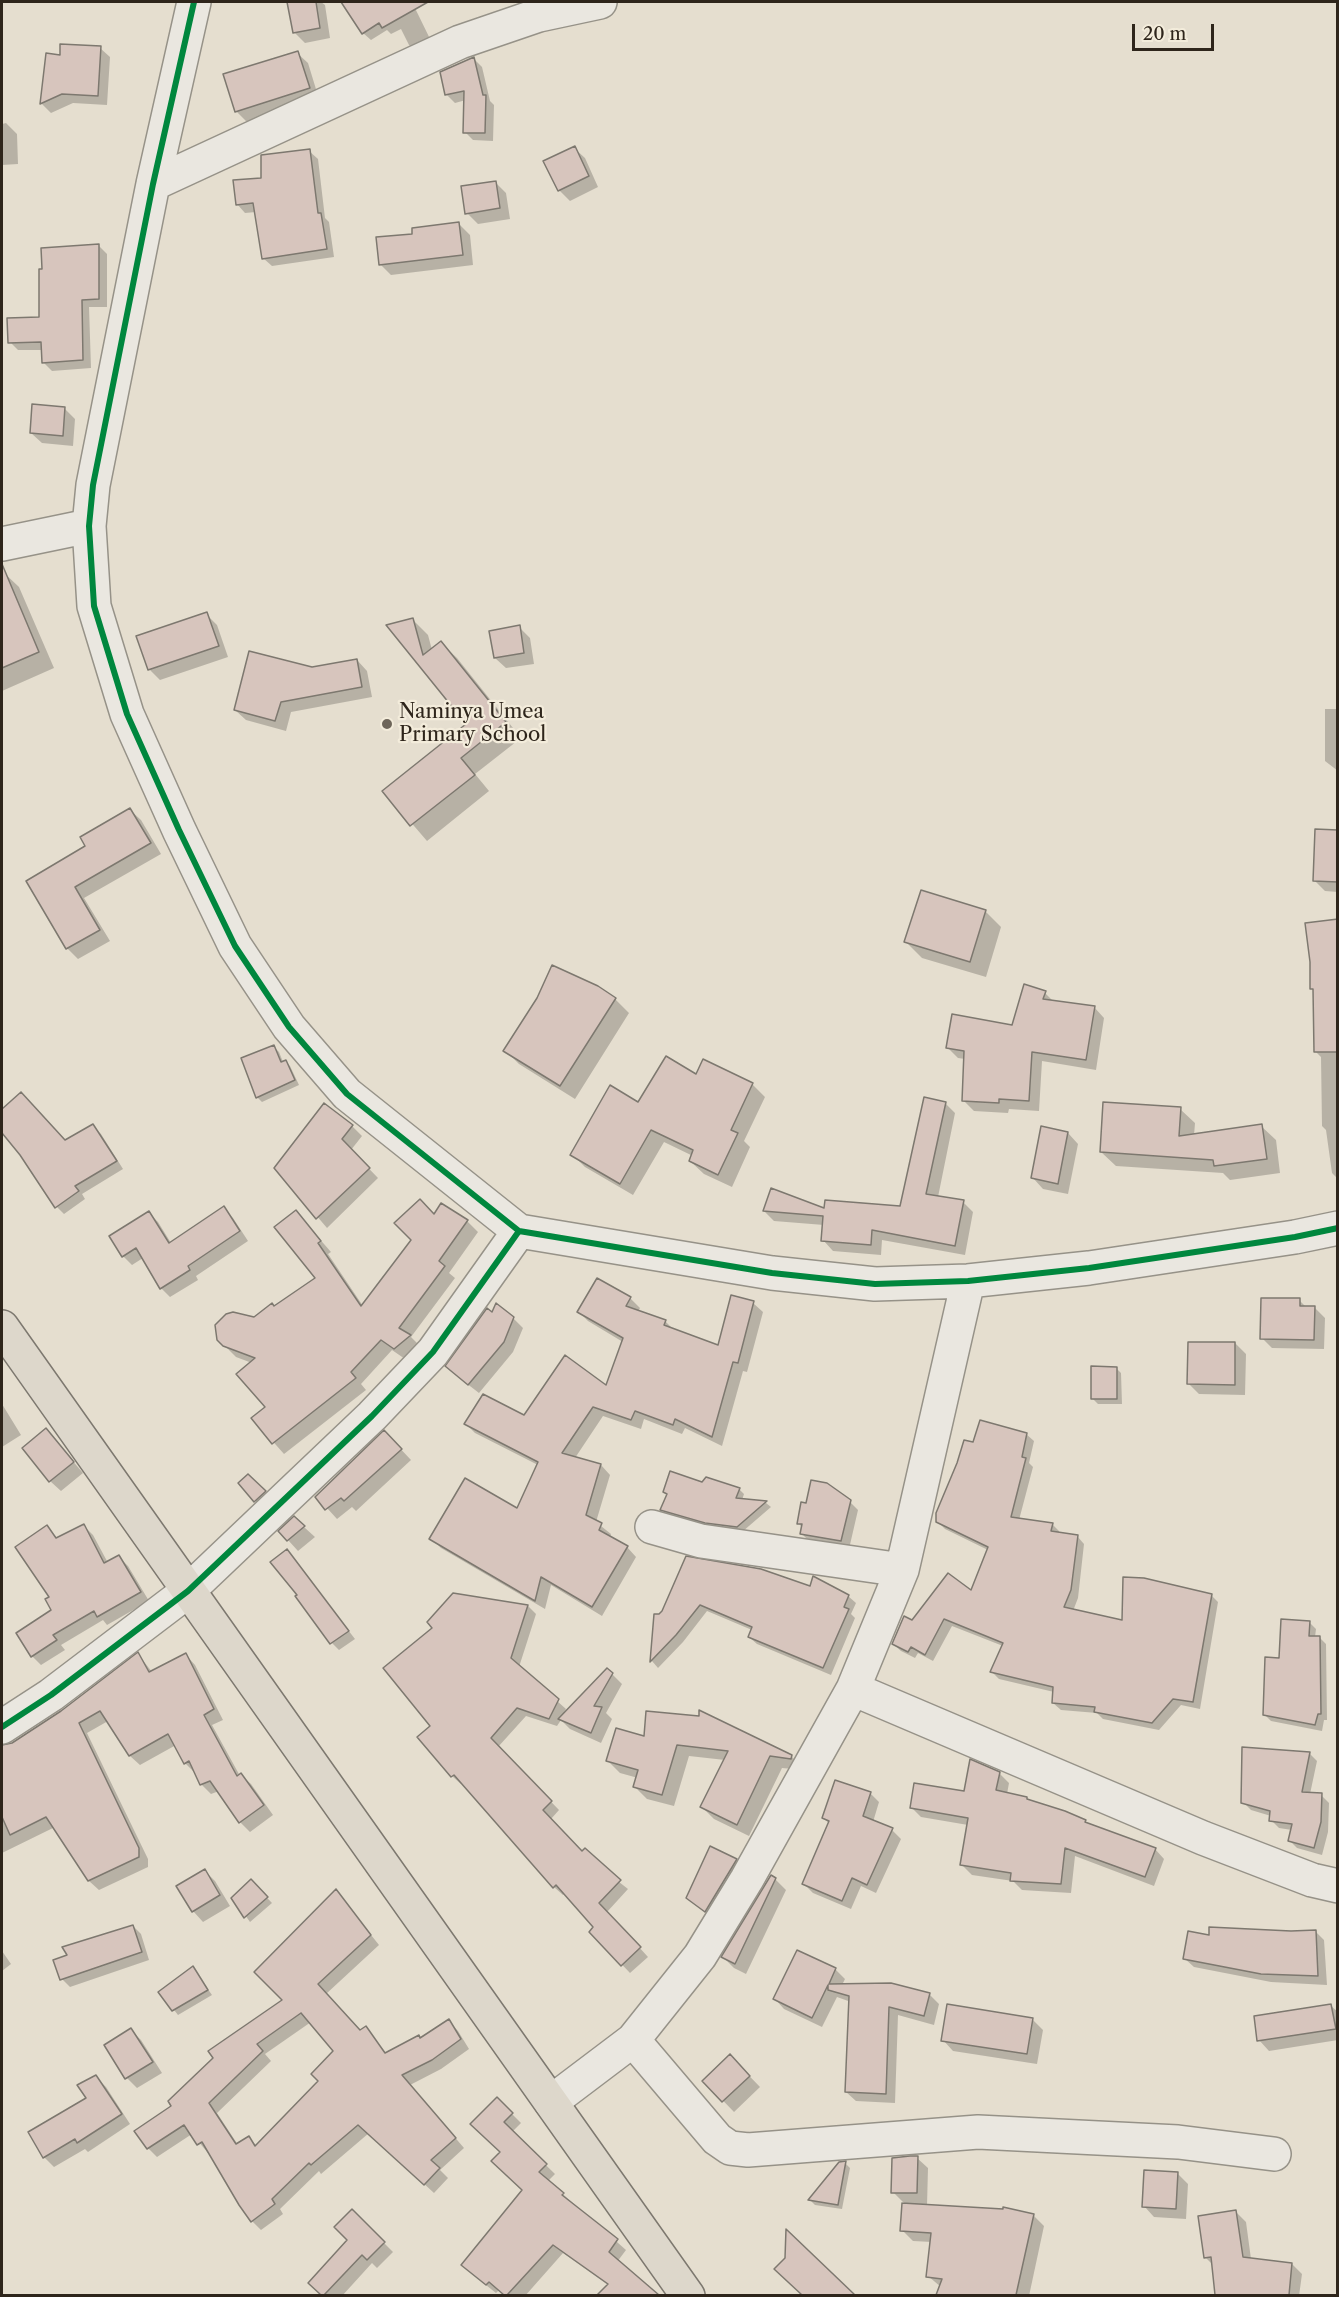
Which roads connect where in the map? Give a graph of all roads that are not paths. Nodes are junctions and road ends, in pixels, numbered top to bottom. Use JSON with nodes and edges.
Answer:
{"nodes":[{"id":1,"x":194,"y":2,"type":"edge"},
{"id":2,"x":600,"y":2,"type":"edge"},
{"id":3,"x":153,"y":184,"type":"junction"},
{"id":4,"x":89,"y":526,"type":"junction"},
{"id":5,"x":2,"y":544,"type":"edge"},
{"id":6,"x":1338,"y":1228,"type":"edge"},
{"id":7,"x":519,"y":1231,"type":"junction"},
{"id":8,"x":968,"y":1281,"type":"junction"},
{"id":9,"x":2,"y":1327,"type":"edge"},
{"id":10,"x":652,"y":1527,"type":"dead end"},
{"id":11,"x":902,"y":1570,"type":"junction"},
{"id":12,"x":188,"y":1591,"type":"junction"},
{"id":13,"x":853,"y":1689,"type":"junction"},
{"id":14,"x":2,"y":1727,"type":"edge"},
{"id":15,"x":1338,"y":1886,"type":"edge"},
{"id":16,"x":633,"y":2040,"type":"junction"},
{"id":17,"x":550,"y":2102,"type":"junction"},
{"id":18,"x":1274,"y":2154,"type":"dead end"},
{"id":19,"x":688,"y":2295,"type":"edge"}],
"edges":[{"from":1,"to":3,"type":"street"},
{"from":2,"to":3,"type":"street"},
{"from":3,"to":4,"type":"street"},
{"from":4,"to":5,"type":"street"},
{"from":4,"to":7,"type":"street"},
{"from":6,"to":8,"type":"street"},
{"from":7,"to":8,"type":"street"},
{"from":7,"to":12,"type":"street"},
{"from":8,"to":11,"type":"street"},
{"from":9,"to":12,"type":"main road"},
{"from":10,"to":11,"type":"street"},
{"from":11,"to":13,"type":"street"},
{"from":12,"to":14,"type":"street"},
{"from":12,"to":17,"type":"main road"},
{"from":13,"to":15,"type":"street"},
{"from":13,"to":16,"type":"street"},
{"from":16,"to":17,"type":"street"},
{"from":16,"to":18,"type":"street"},
{"from":17,"to":19,"type":"main road"}]}
